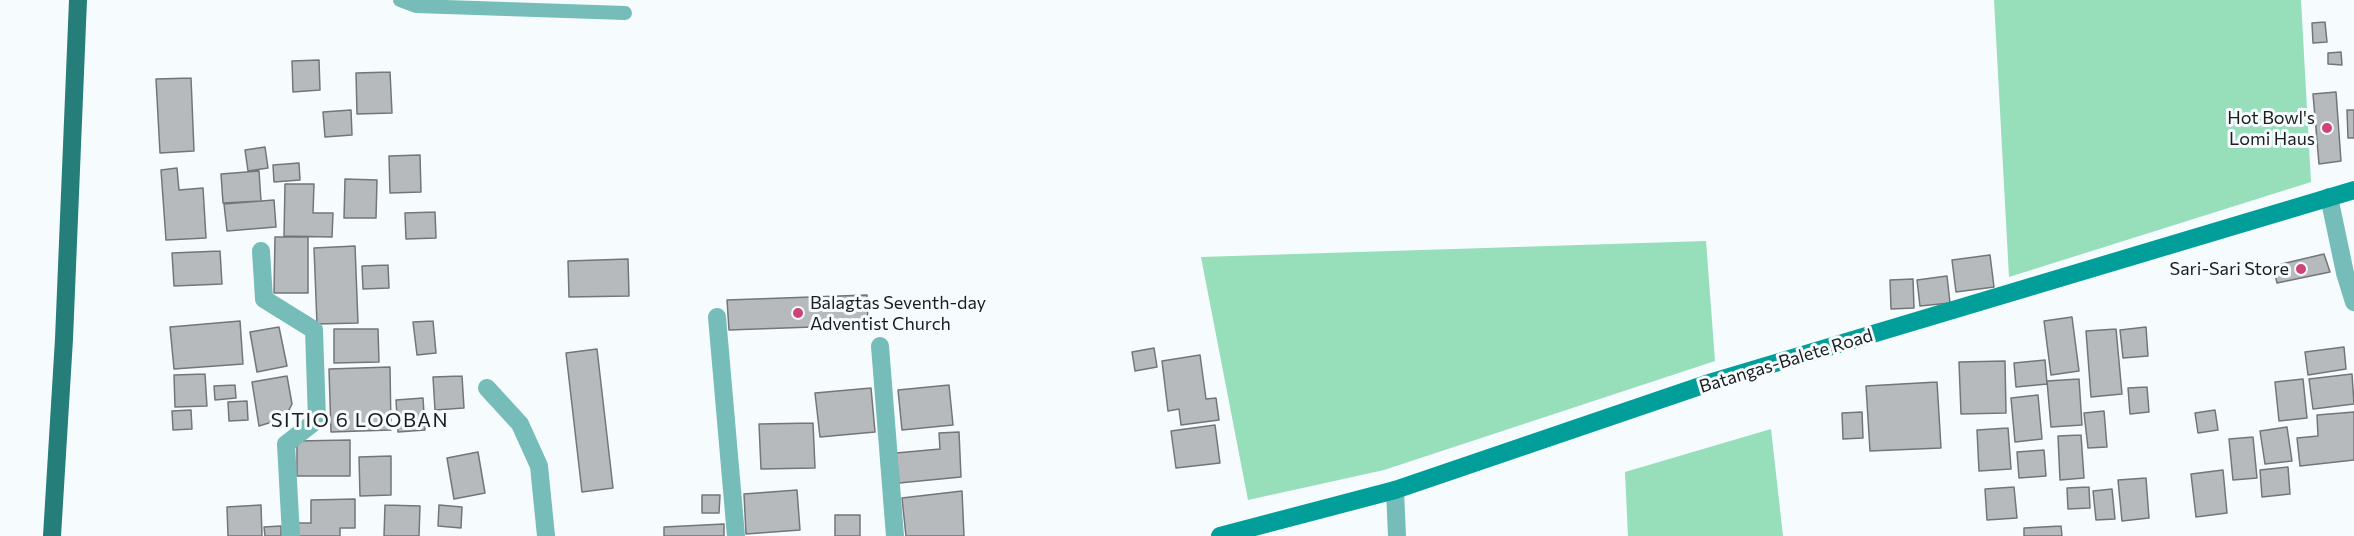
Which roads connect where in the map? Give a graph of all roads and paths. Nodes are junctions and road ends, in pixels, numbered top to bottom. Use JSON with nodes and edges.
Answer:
{"nodes":[{"id":1,"x":78,"y":0,"type":"edge"},
{"id":2,"x":400,"y":0,"type":"edge"},
{"id":3,"x":625,"y":13,"type":"dead end"},
{"id":4,"x":2354,"y":190,"type":"edge"},
{"id":5,"x":2329,"y":197,"type":"junction"},
{"id":6,"x":261,"y":251,"type":"dead end"},
{"id":7,"x":2350,"y":273,"type":"edge"},
{"id":8,"x":2354,"y":302,"type":"edge"},
{"id":9,"x":717,"y":317,"type":"dead end"},
{"id":10,"x":880,"y":346,"type":"dead end"},
{"id":11,"x":487,"y":388,"type":"dead end"},
{"id":12,"x":1395,"y":489,"type":"junction"},
{"id":13,"x":52,"y":536,"type":"edge"},
{"id":14,"x":291,"y":536,"type":"edge"},
{"id":15,"x":546,"y":536,"type":"edge"},
{"id":16,"x":736,"y":536,"type":"edge"},
{"id":17,"x":896,"y":536,"type":"edge"},
{"id":18,"x":1220,"y":536,"type":"edge"},
{"id":19,"x":1396,"y":536,"type":"edge"}],
"edges":[{"from":1,"to":13,"type":"main road"},
{"from":2,"to":3,"type":"lane"},
{"from":4,"to":5,"type":"main road","name":"Batangas-Balete Road"},
{"from":5,"to":7,"type":"street"},
{"from":5,"to":12,"type":"main road","name":"Batangas-Balete Road"},
{"from":6,"to":14,"type":"street"},
{"from":7,"to":8,"type":"street"},
{"from":9,"to":16,"type":"street"},
{"from":10,"to":17,"type":"street"},
{"from":11,"to":15,"type":"street"},
{"from":12,"to":18,"type":"main road","name":"Batangas-Balete Road"},
{"from":12,"to":19,"type":"street"}]}
